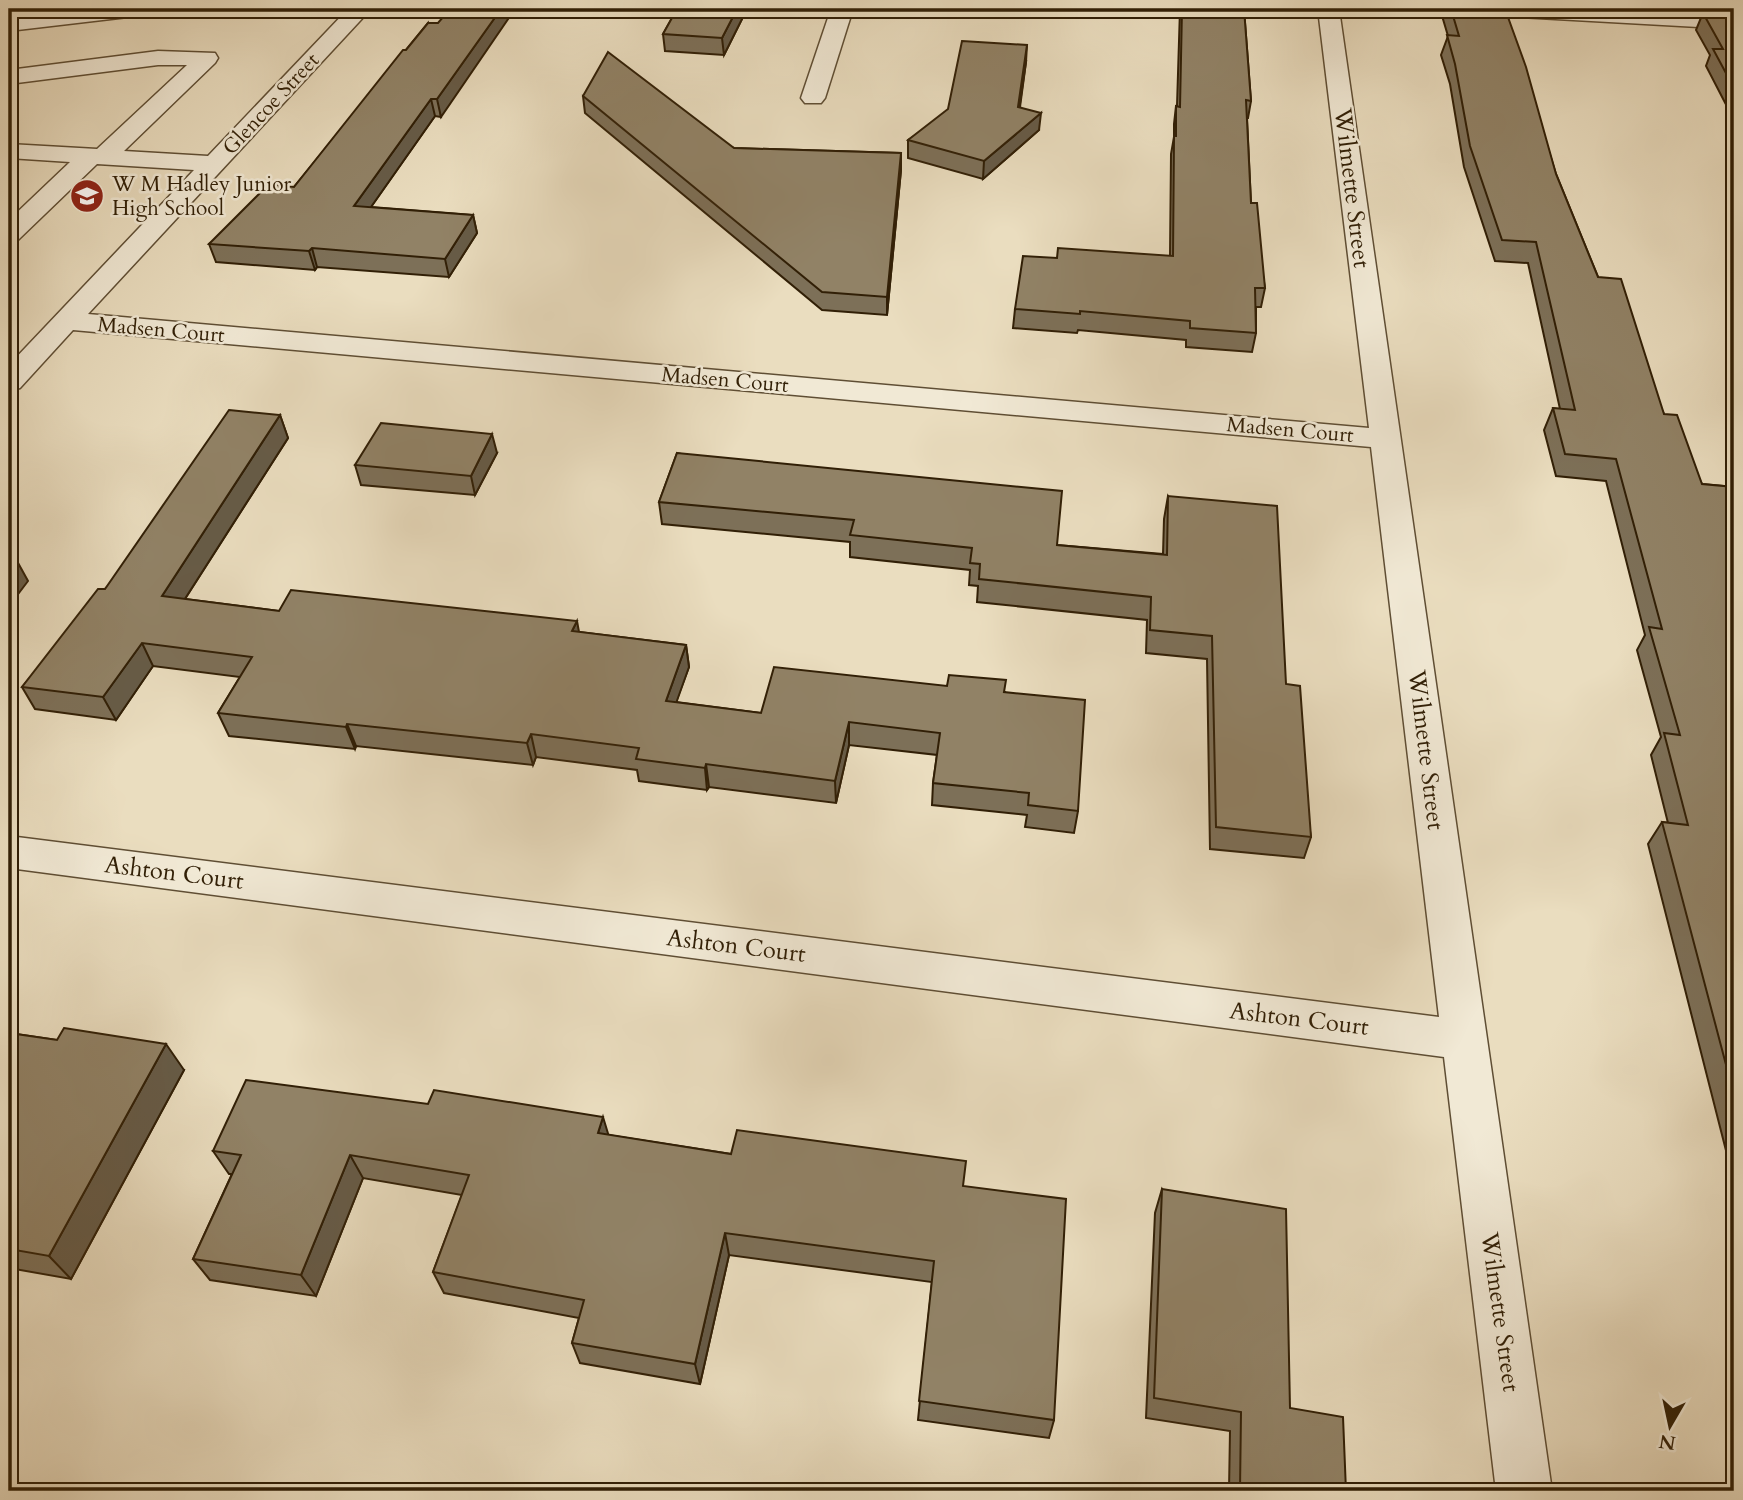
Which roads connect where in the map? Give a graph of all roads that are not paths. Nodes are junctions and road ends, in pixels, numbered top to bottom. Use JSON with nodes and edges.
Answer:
{"nodes":[{"id":1,"x":145,"y":9,"type":"edge"},
{"id":2,"x":360,"y":9,"type":"edge"},
{"id":3,"x":842,"y":9,"type":"edge"},
{"id":4,"x":1329,"y":9,"type":"edge"},
{"id":5,"x":1483,"y":9,"type":"edge"},
{"id":6,"x":1734,"y":23,"type":"edge"},
{"id":7,"x":9,"y":25,"type":"edge"},
{"id":8,"x":9,"y":77,"type":"edge"},
{"id":9,"x":813,"y":98,"type":"dead end"},
{"id":10,"x":9,"y":150,"type":"edge"},
{"id":11,"x":96,"y":158,"type":"junction"},
{"id":12,"x":214,"y":164,"type":"junction"},
{"id":13,"x":9,"y":234,"type":"edge"},
{"id":14,"x":65,"y":321,"type":"junction"},
{"id":15,"x":9,"y":382,"type":"edge"},
{"id":16,"x":1385,"y":439,"type":"junction"},
{"id":17,"x":9,"y":852,"type":"edge"},
{"id":18,"x":1464,"y":1040,"type":"junction"},
{"id":19,"x":1524,"y":1491,"type":"edge"}],
"edges":[{"from":1,"to":7,"type":"street"},
{"from":2,"to":12,"type":"street","name":"Glencoe Street"},
{"from":3,"to":9,"type":"street"},
{"from":4,"to":16,"type":"street","name":"Wilmette Street"},
{"from":5,"to":6,"type":"street"},
{"from":8,"to":11,"type":"street"},
{"from":10,"to":11,"type":"street"},
{"from":11,"to":12,"type":"street"},
{"from":11,"to":13,"type":"street"},
{"from":12,"to":14,"type":"street","name":"Glencoe Street"},
{"from":14,"to":15,"type":"street","name":"Glencoe Street"},
{"from":14,"to":16,"type":"street","name":"Madsen Court"},
{"from":16,"to":18,"type":"street","name":"Wilmette Street"},
{"from":17,"to":18,"type":"street","name":"Ashton Court"},
{"from":18,"to":19,"type":"street","name":"Wilmette Street"}]}
